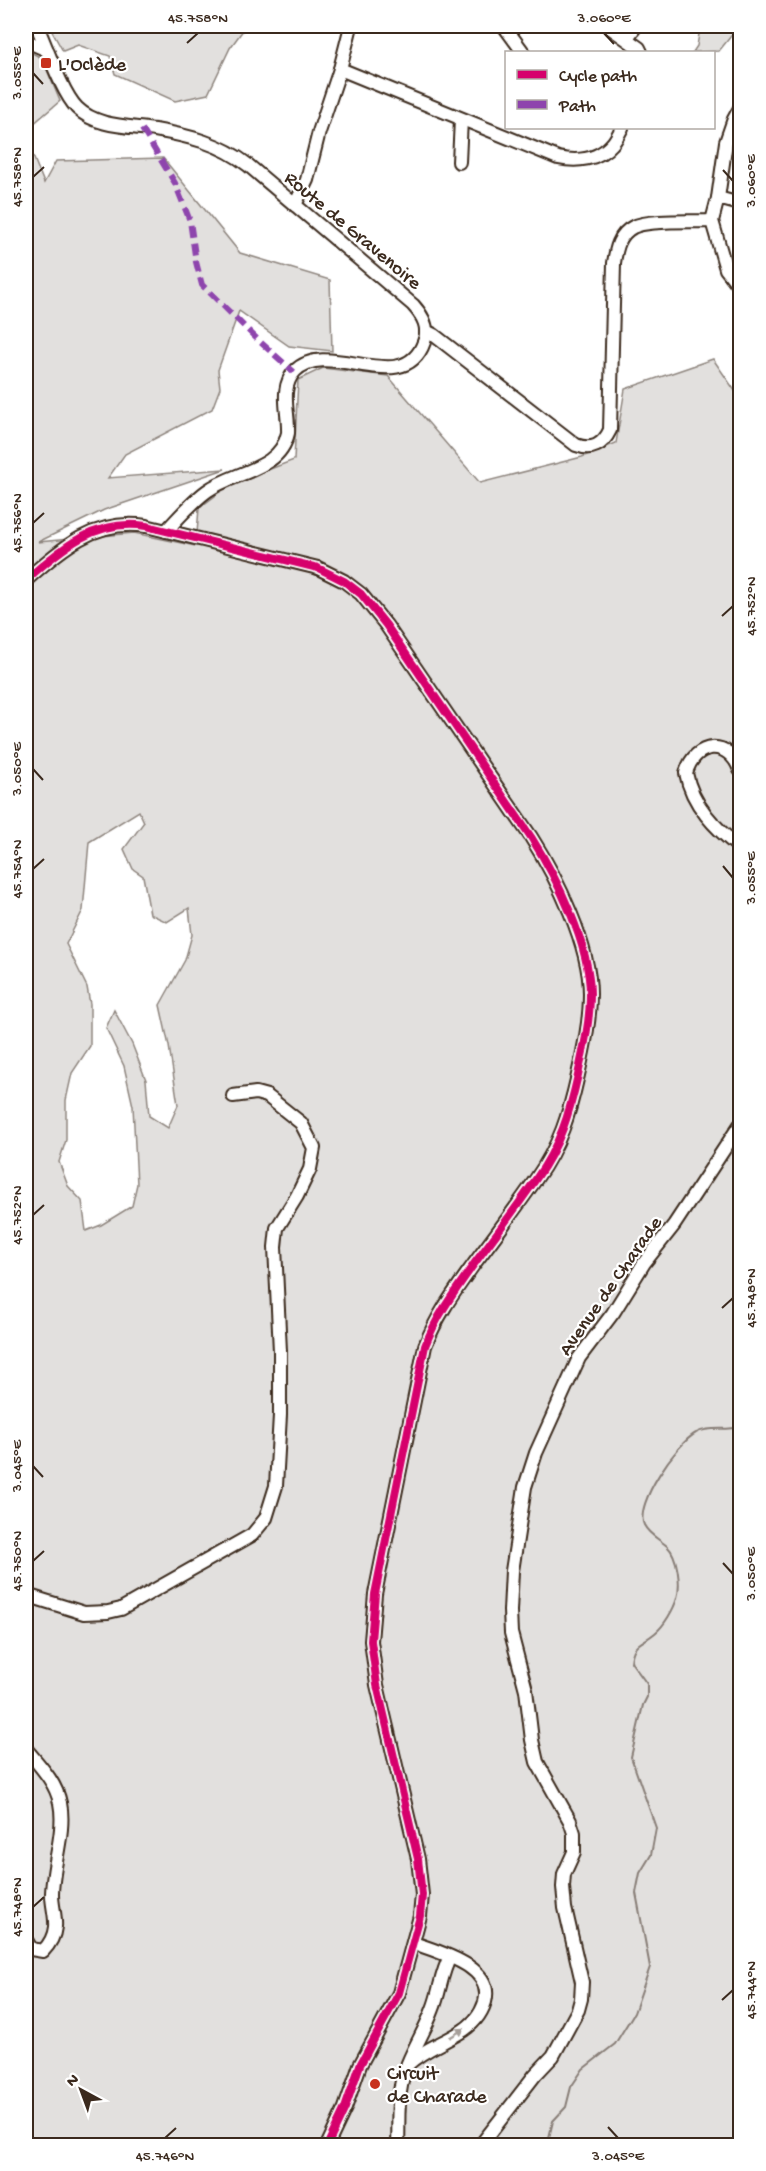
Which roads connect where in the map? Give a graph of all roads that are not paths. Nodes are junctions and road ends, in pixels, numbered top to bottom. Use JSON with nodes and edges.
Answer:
{"nodes":[{"id":1,"x":31,"y":26,"type":"edge"},
{"id":2,"x":37,"y":26,"type":"edge"},
{"id":3,"x":351,"y":26,"type":"edge"},
{"id":4,"x":504,"y":26,"type":"edge"},
{"id":5,"x":608,"y":26,"type":"edge"},
{"id":6,"x":636,"y":26,"type":"edge"},
{"id":7,"x":26,"y":33,"type":"edge"},
{"id":8,"x":627,"y":38,"type":"junction"},
{"id":9,"x":26,"y":43,"type":"edge"},
{"id":10,"x":47,"y":50,"type":"junction"},
{"id":11,"x":522,"y":51,"type":"edge"},
{"id":12,"x":640,"y":51,"type":"edge"},
{"id":13,"x":340,"y":69,"type":"junction"},
{"id":14,"x":741,"y":108,"type":"edge"},
{"id":15,"x":462,"y":119,"type":"junction"},
{"id":16,"x":621,"y":129,"type":"edge"},
{"id":17,"x":459,"y":162,"type":"dead end"},
{"id":18,"x":718,"y":198,"type":"junction"},
{"id":19,"x":741,"y":204,"type":"edge"},
{"id":20,"x":295,"y":205,"type":"junction"},
{"id":21,"x":712,"y":221,"type":"junction"},
{"id":22,"x":741,"y":287,"type":"edge"},
{"id":23,"x":426,"y":331,"type":"junction"},
{"id":24,"x":166,"y":531,"type":"junction"},
{"id":25,"x":26,"y":580,"type":"edge"},
{"id":26,"x":741,"y":770,"type":"edge"},
{"id":27,"x":741,"y":848,"type":"edge"},
{"id":28,"x":233,"y":1096,"type":"dead end"},
{"id":29,"x":741,"y":1125,"type":"edge"},
{"id":30,"x":26,"y":1595,"type":"edge"},
{"id":31,"x":26,"y":1749,"type":"edge"},
{"id":32,"x":26,"y":1940,"type":"edge"},
{"id":33,"x":414,"y":1943,"type":"junction"},
{"id":34,"x":450,"y":1957,"type":"junction"},
{"id":35,"x":408,"y":2064,"type":"junction"},
{"id":36,"x":327,"y":2145,"type":"edge"},
{"id":37,"x":398,"y":2145,"type":"edge"},
{"id":38,"x":480,"y":2145,"type":"edge"}],
"edges":[{"from":1,"to":7,"type":"street"},
{"from":2,"to":10,"type":"street","name":"Route de Gravenoire"},
{"from":3,"to":13,"type":"street"},
{"from":4,"to":11,"type":"street"},
{"from":5,"to":8,"type":"street"},
{"from":6,"to":8,"type":"street"},
{"from":8,"to":12,"type":"street"},
{"from":9,"to":10,"type":"street"},
{"from":10,"to":20,"type":"street","name":"Route de Gravenoire"},
{"from":13,"to":15,"type":"street"},
{"from":13,"to":20,"type":"street"},
{"from":14,"to":18,"type":"street"},
{"from":15,"to":16,"type":"street"},
{"from":15,"to":17,"type":"street"},
{"from":18,"to":19,"type":"street"},
{"from":18,"to":21,"type":"street"},
{"from":20,"to":23,"type":"street","name":"Route de Gravenoire"},
{"from":21,"to":22,"type":"street"},
{"from":21,"to":23,"type":"street"},
{"from":23,"to":24,"type":"street"},
{"from":24,"to":25,"type":"street"},
{"from":24,"to":33,"type":"street"},
{"from":26,"to":27,"type":"street"},
{"from":28,"to":30,"type":"street"},
{"from":29,"to":38,"type":"street","name":"Avenue de Charade"},
{"from":31,"to":32,"type":"street"},
{"from":33,"to":34,"type":"street"},
{"from":33,"to":36,"type":"street"},
{"from":34,"to":35,"type":"street"},
{"from":35,"to":34,"type":"street","one_way":true},
{"from":35,"to":37,"type":"street"}]}
